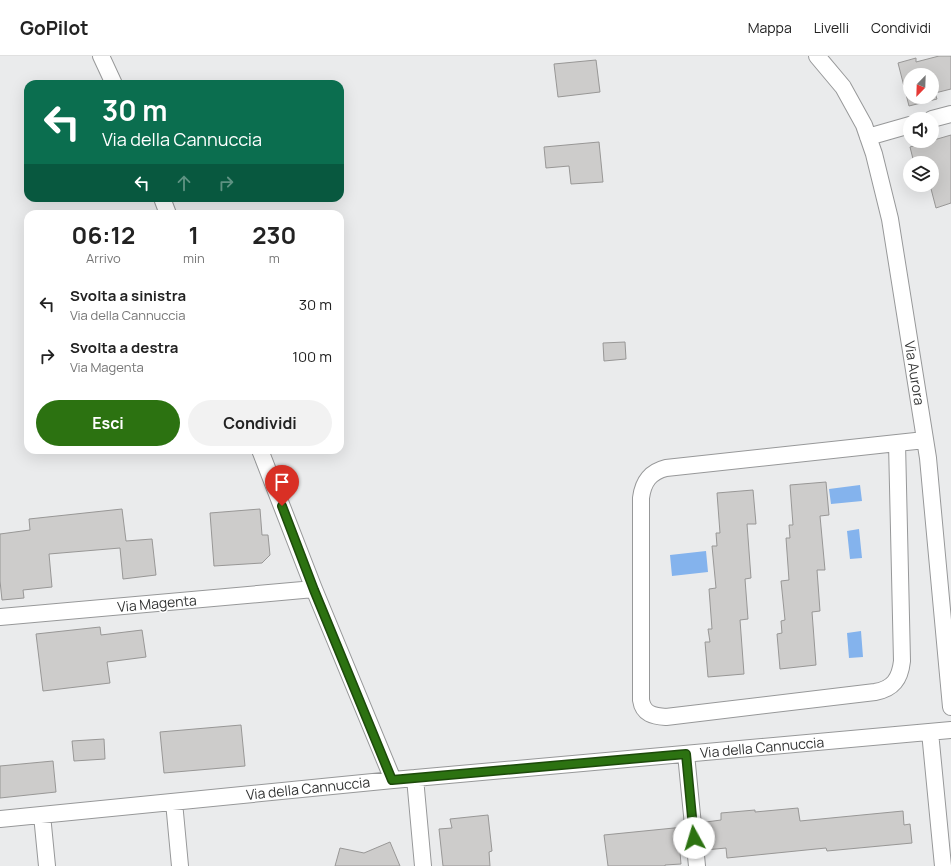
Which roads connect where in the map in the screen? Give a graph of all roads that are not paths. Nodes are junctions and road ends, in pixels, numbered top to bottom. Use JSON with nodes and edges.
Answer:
{"nodes":[{"id":1,"x":101,"y":56,"type":"edge"},
{"id":2,"x":818,"y":56,"type":"edge"},
{"id":3,"x":112,"y":80,"type":"edge"},
{"id":4,"x":951,"y":114,"type":"edge"},
{"id":5,"x":939,"y":117,"type":"edge"},
{"id":6,"x":903,"y":127,"type":"edge"},
{"id":7,"x":868,"y":136,"type":"junction"},
{"id":8,"x":925,"y":440,"type":"junction"},
{"id":9,"x":897,"y":443,"type":"junction"},
{"id":10,"x":262,"y":454,"type":"edge"},
{"id":11,"x":314,"y":590,"type":"junction"},
{"id":12,"x":0,"y":617,"type":"edge"},
{"id":13,"x":951,"y":707,"type":"edge"},
{"id":14,"x":951,"y":730,"type":"edge"},
{"id":15,"x":930,"y":732,"type":"junction"},
{"id":16,"x":686,"y":754,"type":"junction"},
{"id":17,"x":415,"y":778,"type":"junction"},
{"id":18,"x":392,"y":780,"type":"junction"},
{"id":19,"x":174,"y":802,"type":"junction"},
{"id":20,"x":42,"y":815,"type":"junction"},
{"id":21,"x":0,"y":819,"type":"edge"},
{"id":22,"x":47,"y":866,"type":"edge"},
{"id":23,"x":180,"y":866,"type":"edge"},
{"id":24,"x":423,"y":866,"type":"edge"},
{"id":25,"x":697,"y":866,"type":"edge"},
{"id":26,"x":943,"y":866,"type":"edge"}],
"edges":[{"from":1,"to":3,"type":"street"},
{"from":2,"to":7,"type":"street","name":"Via Aurora"},
{"from":4,"to":5,"type":"street"},
{"from":6,"to":7,"type":"street"},
{"from":7,"to":8,"type":"street","name":"Via Aurora"},
{"from":8,"to":9,"type":"street"},
{"from":8,"to":13,"type":"street","name":"Via Aurora"},
{"from":9,"to":9,"type":"street"},
{"from":10,"to":11,"type":"street"},
{"from":11,"to":12,"type":"street","name":"Via Magenta"},
{"from":11,"to":18,"type":"street"},
{"from":14,"to":15,"type":"street","name":"Via della Cannuccia"},
{"from":15,"to":16,"type":"street","name":"Via della Cannuccia"},
{"from":15,"to":26,"type":"street"},
{"from":16,"to":17,"type":"street","name":"Via della Cannuccia"},
{"from":16,"to":25,"type":"street"},
{"from":17,"to":18,"type":"street","name":"Via della Cannuccia"},
{"from":17,"to":24,"type":"street"},
{"from":18,"to":19,"type":"street","name":"Via della Cannuccia"},
{"from":19,"to":20,"type":"street","name":"Via della Cannuccia"},
{"from":19,"to":23,"type":"street"},
{"from":20,"to":21,"type":"street","name":"Via della Cannuccia"},
{"from":20,"to":22,"type":"street"}]}
